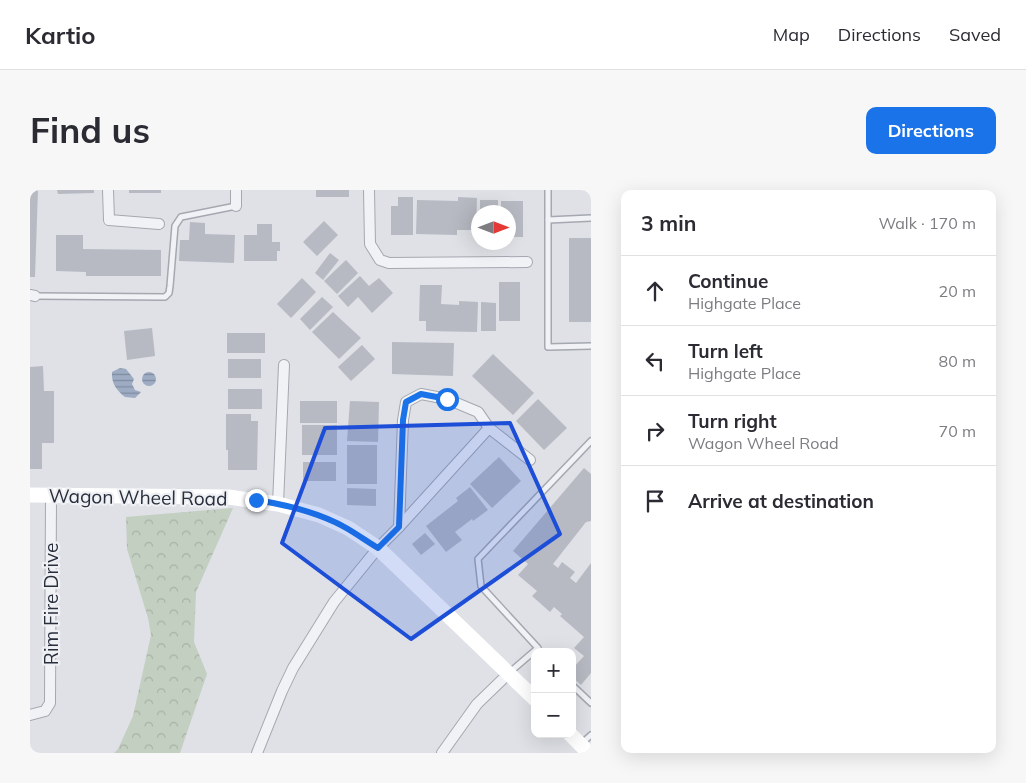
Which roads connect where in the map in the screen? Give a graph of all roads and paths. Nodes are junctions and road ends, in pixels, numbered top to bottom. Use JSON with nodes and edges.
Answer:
{"nodes":[{"id":1,"x":108,"y":190,"type":"edge"},
{"id":2,"x":236,"y":190,"type":"edge"},
{"id":3,"x":368,"y":190,"type":"edge"},
{"id":4,"x":548,"y":190,"type":"edge"},
{"id":5,"x":236,"y":206,"type":"joint"},
{"id":6,"x":591,"y":218,"type":"edge"},
{"id":7,"x":548,"y":220,"type":"junction"},
{"id":8,"x":159,"y":224,"type":"dead end"},
{"id":9,"x":527,"y":262,"type":"dead end"},
{"id":10,"x":32,"y":295,"type":"edge"},
{"id":11,"x":591,"y":346,"type":"edge"},
{"id":12,"x":284,"y":365,"type":"dead end"},
{"id":13,"x":489,"y":428,"type":"junction"},
{"id":14,"x":591,"y":441,"type":"edge"},
{"id":15,"x":530,"y":460,"type":"dead end"},
{"id":16,"x":30,"y":495,"type":"edge"},
{"id":17,"x":51,"y":496,"type":"junction"},
{"id":18,"x":278,"y":504,"type":"junction"},
{"id":19,"x":399,"y":527,"type":"junction"},
{"id":20,"x":378,"y":548,"type":"junction"},
{"id":21,"x":538,"y":648,"type":"edge"},
{"id":22,"x":531,"y":657,"type":"edge"},
{"id":23,"x":509,"y":673,"type":"junction"},
{"id":24,"x":576,"y":689,"type":"edge"},
{"id":25,"x":531,"y":695,"type":"edge"},
{"id":26,"x":591,"y":702,"type":"edge"},
{"id":27,"x":30,"y":715,"type":"edge"},
{"id":28,"x":257,"y":753,"type":"edge"},
{"id":29,"x":442,"y":753,"type":"edge"}],
"edges":[{"from":1,"to":8,"type":"street"},
{"from":2,"to":5,"type":"street"},
{"from":3,"to":9,"type":"street"},
{"from":4,"to":7,"type":"lane"},
{"from":5,"to":10,"type":"lane"},
{"from":6,"to":7,"type":"lane"},
{"from":7,"to":11,"type":"lane"},
{"from":12,"to":18,"type":"street"},
{"from":13,"to":15,"type":"street"},
{"from":13,"to":19,"type":"street"},
{"from":13,"to":19,"type":"street"},
{"from":14,"to":21,"type":"lane"},
{"from":16,"to":17,"type":"street","name":"Wagon Wheel Road"},
{"from":17,"to":18,"type":"street","name":"Wagon Wheel Road"},
{"from":17,"to":27,"type":"street","name":"Rim Fire Drive"},
{"from":18,"to":20,"type":"street","name":"Wagon Wheel Road"},
{"from":19,"to":20,"type":"street"},
{"from":20,"to":23,"type":"street","name":"Wagon Wheel Road"},
{"from":20,"to":28,"type":"street"},
{"from":22,"to":23,"type":"lane"},
{"from":23,"to":25,"type":"street","name":"Wagon Wheel Road"},
{"from":23,"to":29,"type":"street"},
{"from":24,"to":26,"type":"lane"}]}
